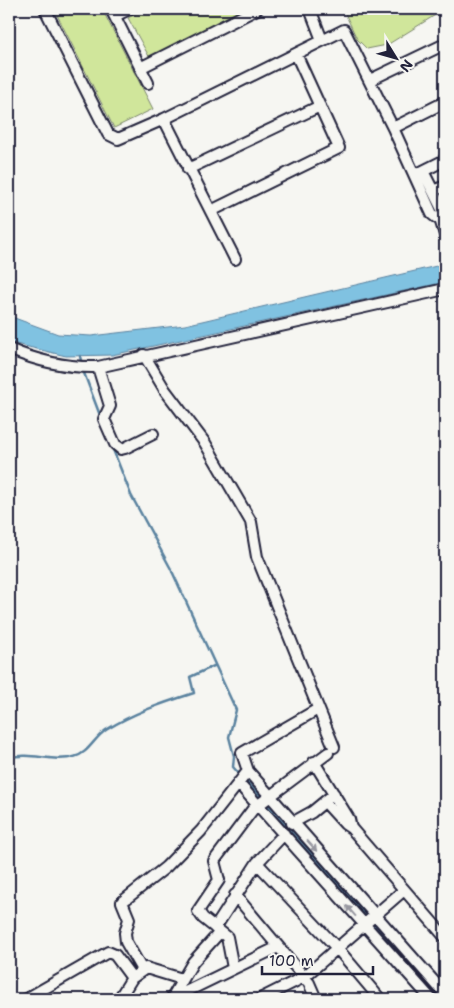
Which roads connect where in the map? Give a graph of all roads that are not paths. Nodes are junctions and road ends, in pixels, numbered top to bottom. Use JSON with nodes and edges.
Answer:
{"nodes":[{"id":1,"x":45,"y":9,"type":"edge"},
{"id":2,"x":129,"y":9,"type":"edge"},
{"id":3,"x":257,"y":9,"type":"edge"},
{"id":4,"x":310,"y":9,"type":"edge"},
{"id":5,"x":113,"y":13,"type":"edge"},
{"id":6,"x":322,"y":40,"type":"junction"},
{"id":7,"x":445,"y":44,"type":"edge"},
{"id":8,"x":296,"y":54,"type":"junction"},
{"id":9,"x":140,"y":68,"type":"junction"},
{"id":10,"x":370,"y":80,"type":"junction"},
{"id":11,"x":148,"y":83,"type":"dead end"},
{"id":12,"x":445,"y":102,"type":"edge"},
{"id":13,"x":320,"y":106,"type":"junction"},
{"id":14,"x":164,"y":119,"type":"junction"},
{"id":15,"x":393,"y":128,"type":"junction"},
{"id":16,"x":445,"y":160,"type":"edge"},
{"id":17,"x":188,"y":169,"type":"junction"},
{"id":18,"x":419,"y":173,"type":"junction"},
{"id":19,"x":445,"y":186,"type":"edge"},
{"id":20,"x":433,"y":191,"type":"junction"},
{"id":21,"x":211,"y":212,"type":"junction"},
{"id":22,"x":443,"y":217,"type":"edge"},
{"id":23,"x":445,"y":235,"type":"edge"},
{"id":24,"x":235,"y":259,"type":"dead end"},
{"id":25,"x":445,"y":289,"type":"edge"},
{"id":26,"x":9,"y":349,"type":"edge"},
{"id":27,"x":144,"y":355,"type":"junction"},
{"id":28,"x":98,"y":367,"type":"junction"},
{"id":29,"x":152,"y":434,"type":"dead end"},
{"id":30,"x":318,"y":709,"type":"junction"},
{"id":31,"x":314,"y":762,"type":"junction"},
{"id":32,"x":248,"y":771,"type":"junction"},
{"id":33,"x":238,"y":783,"type":"junction"},
{"id":34,"x":334,"y":794,"type":"junction"},
{"id":35,"x":269,"y":796,"type":"junction"},
{"id":36,"x":326,"y":802,"type":"junction"},
{"id":37,"x":258,"y":805,"type":"junction"},
{"id":38,"x":312,"y":812,"type":"junction"},
{"id":39,"x":292,"y":823,"type":"junction"},
{"id":40,"x":351,"y":828,"type":"junction"},
{"id":41,"x":300,"y":832,"type":"junction"},
{"id":42,"x":284,"y":834,"type":"junction"},
{"id":43,"x":257,"y":863,"type":"junction"},
{"id":44,"x":404,"y":890,"type":"junction"},
{"id":45,"x":235,"y":895,"type":"junction"},
{"id":46,"x":374,"y":916,"type":"junction"},
{"id":47,"x":363,"y":926,"type":"junction"},
{"id":48,"x":217,"y":930,"type":"junction"},
{"id":49,"x":445,"y":937,"type":"edge"},
{"id":50,"x":126,"y":942,"type":"junction"},
{"id":51,"x":278,"y":947,"type":"junction"},
{"id":52,"x":337,"y":948,"type":"junction"},
{"id":53,"x":111,"y":952,"type":"junction"},
{"id":54,"x":193,"y":962,"type":"junction"},
{"id":55,"x":233,"y":968,"type":"junction"},
{"id":56,"x":142,"y":970,"type":"junction"},
{"id":57,"x":132,"y":978,"type":"junction"},
{"id":58,"x":182,"y":978,"type":"junction"},
{"id":59,"x":306,"y":980,"type":"junction"},
{"id":60,"x":198,"y":985,"type":"junction"},
{"id":61,"x":445,"y":994,"type":"edge"},
{"id":62,"x":274,"y":996,"type":"edge"},
{"id":63,"x":26,"y":999,"type":"edge"},
{"id":64,"x":119,"y":999,"type":"edge"},
{"id":65,"x":171,"y":999,"type":"edge"},
{"id":66,"x":260,"y":999,"type":"edge"},
{"id":67,"x":316,"y":999,"type":"edge"},
{"id":68,"x":326,"y":999,"type":"edge"},
{"id":69,"x":380,"y":999,"type":"edge"},
{"id":70,"x":430,"y":999,"type":"edge"}],
"edges":[{"from":1,"to":14,"type":"street"},
{"from":2,"to":5,"type":"street"},
{"from":3,"to":9,"type":"street"},
{"from":4,"to":6,"type":"street"},
{"from":5,"to":9,"type":"street"},
{"from":6,"to":8,"type":"street"},
{"from":6,"to":10,"type":"street"},
{"from":7,"to":10,"type":"street"},
{"from":8,"to":13,"type":"street"},
{"from":8,"to":14,"type":"street"},
{"from":9,"to":11,"type":"street"},
{"from":10,"to":15,"type":"street"},
{"from":12,"to":15,"type":"street"},
{"from":13,"to":17,"type":"street"},
{"from":13,"to":21,"type":"street"},
{"from":14,"to":17,"type":"street"},
{"from":15,"to":18,"type":"street"},
{"from":16,"to":18,"type":"street"},
{"from":17,"to":21,"type":"street"},
{"from":18,"to":20,"type":"street"},
{"from":18,"to":22,"type":"street"},
{"from":19,"to":20,"type":"street"},
{"from":20,"to":22,"type":"street"},
{"from":21,"to":24,"type":"street"},
{"from":22,"to":23,"type":"street"},
{"from":25,"to":27,"type":"street"},
{"from":26,"to":28,"type":"street"},
{"from":27,"to":28,"type":"street"},
{"from":27,"to":30,"type":"street"},
{"from":28,"to":29,"type":"street"},
{"from":30,"to":31,"type":"street"},
{"from":30,"to":32,"type":"street"},
{"from":31,"to":34,"type":"street"},
{"from":31,"to":35,"type":"street"},
{"from":32,"to":33,"type":"street"},
{"from":32,"to":35,"type":"street"},
{"from":33,"to":37,"type":"street"},
{"from":33,"to":50,"type":"street"},
{"from":34,"to":36,"type":"street"},
{"from":34,"to":40,"type":"street"},
{"from":35,"to":37,"type":"street"},
{"from":35,"to":39,"type":"street"},
{"from":36,"to":38,"type":"street"},
{"from":36,"to":40,"type":"street"},
{"from":37,"to":42,"type":"street"},
{"from":37,"to":48,"type":"street"},
{"from":38,"to":39,"type":"street"},
{"from":38,"to":41,"type":"street"},
{"from":39,"to":41,"type":"street"},
{"from":40,"to":44,"type":"street"},
{"from":41,"to":46,"type":"street","one_way":true},
{"from":42,"to":43,"type":"street"},
{"from":47,"to":42,"type":"street","one_way":true},
{"from":43,"to":45,"type":"street"},
{"from":43,"to":52,"type":"street"},
{"from":44,"to":46,"type":"street"},
{"from":44,"to":49,"type":"street"},
{"from":45,"to":48,"type":"street"},
{"from":45,"to":51,"type":"street"},
{"from":46,"to":47,"type":"street"},
{"from":46,"to":61,"type":"street"},
{"from":47,"to":52,"type":"street"},
{"from":47,"to":70,"type":"street"},
{"from":48,"to":54,"type":"street"},
{"from":48,"to":55,"type":"street"},
{"from":50,"to":53,"type":"street"},
{"from":50,"to":56,"type":"street"},
{"from":51,"to":55,"type":"street"},
{"from":51,"to":59,"type":"street"},
{"from":52,"to":59,"type":"street"},
{"from":52,"to":69,"type":"street"},
{"from":53,"to":57,"type":"street"},
{"from":53,"to":63,"type":"street"},
{"from":54,"to":58,"type":"street"},
{"from":54,"to":60,"type":"street"},
{"from":55,"to":60,"type":"street"},
{"from":56,"to":57,"type":"street"},
{"from":56,"to":58,"type":"street"},
{"from":57,"to":64,"type":"street"},
{"from":58,"to":65,"type":"street"},
{"from":59,"to":62,"type":"street"},
{"from":59,"to":67,"type":"street"},
{"from":59,"to":68,"type":"street"},
{"from":60,"to":65,"type":"street"},
{"from":62,"to":66,"type":"street"}]}
